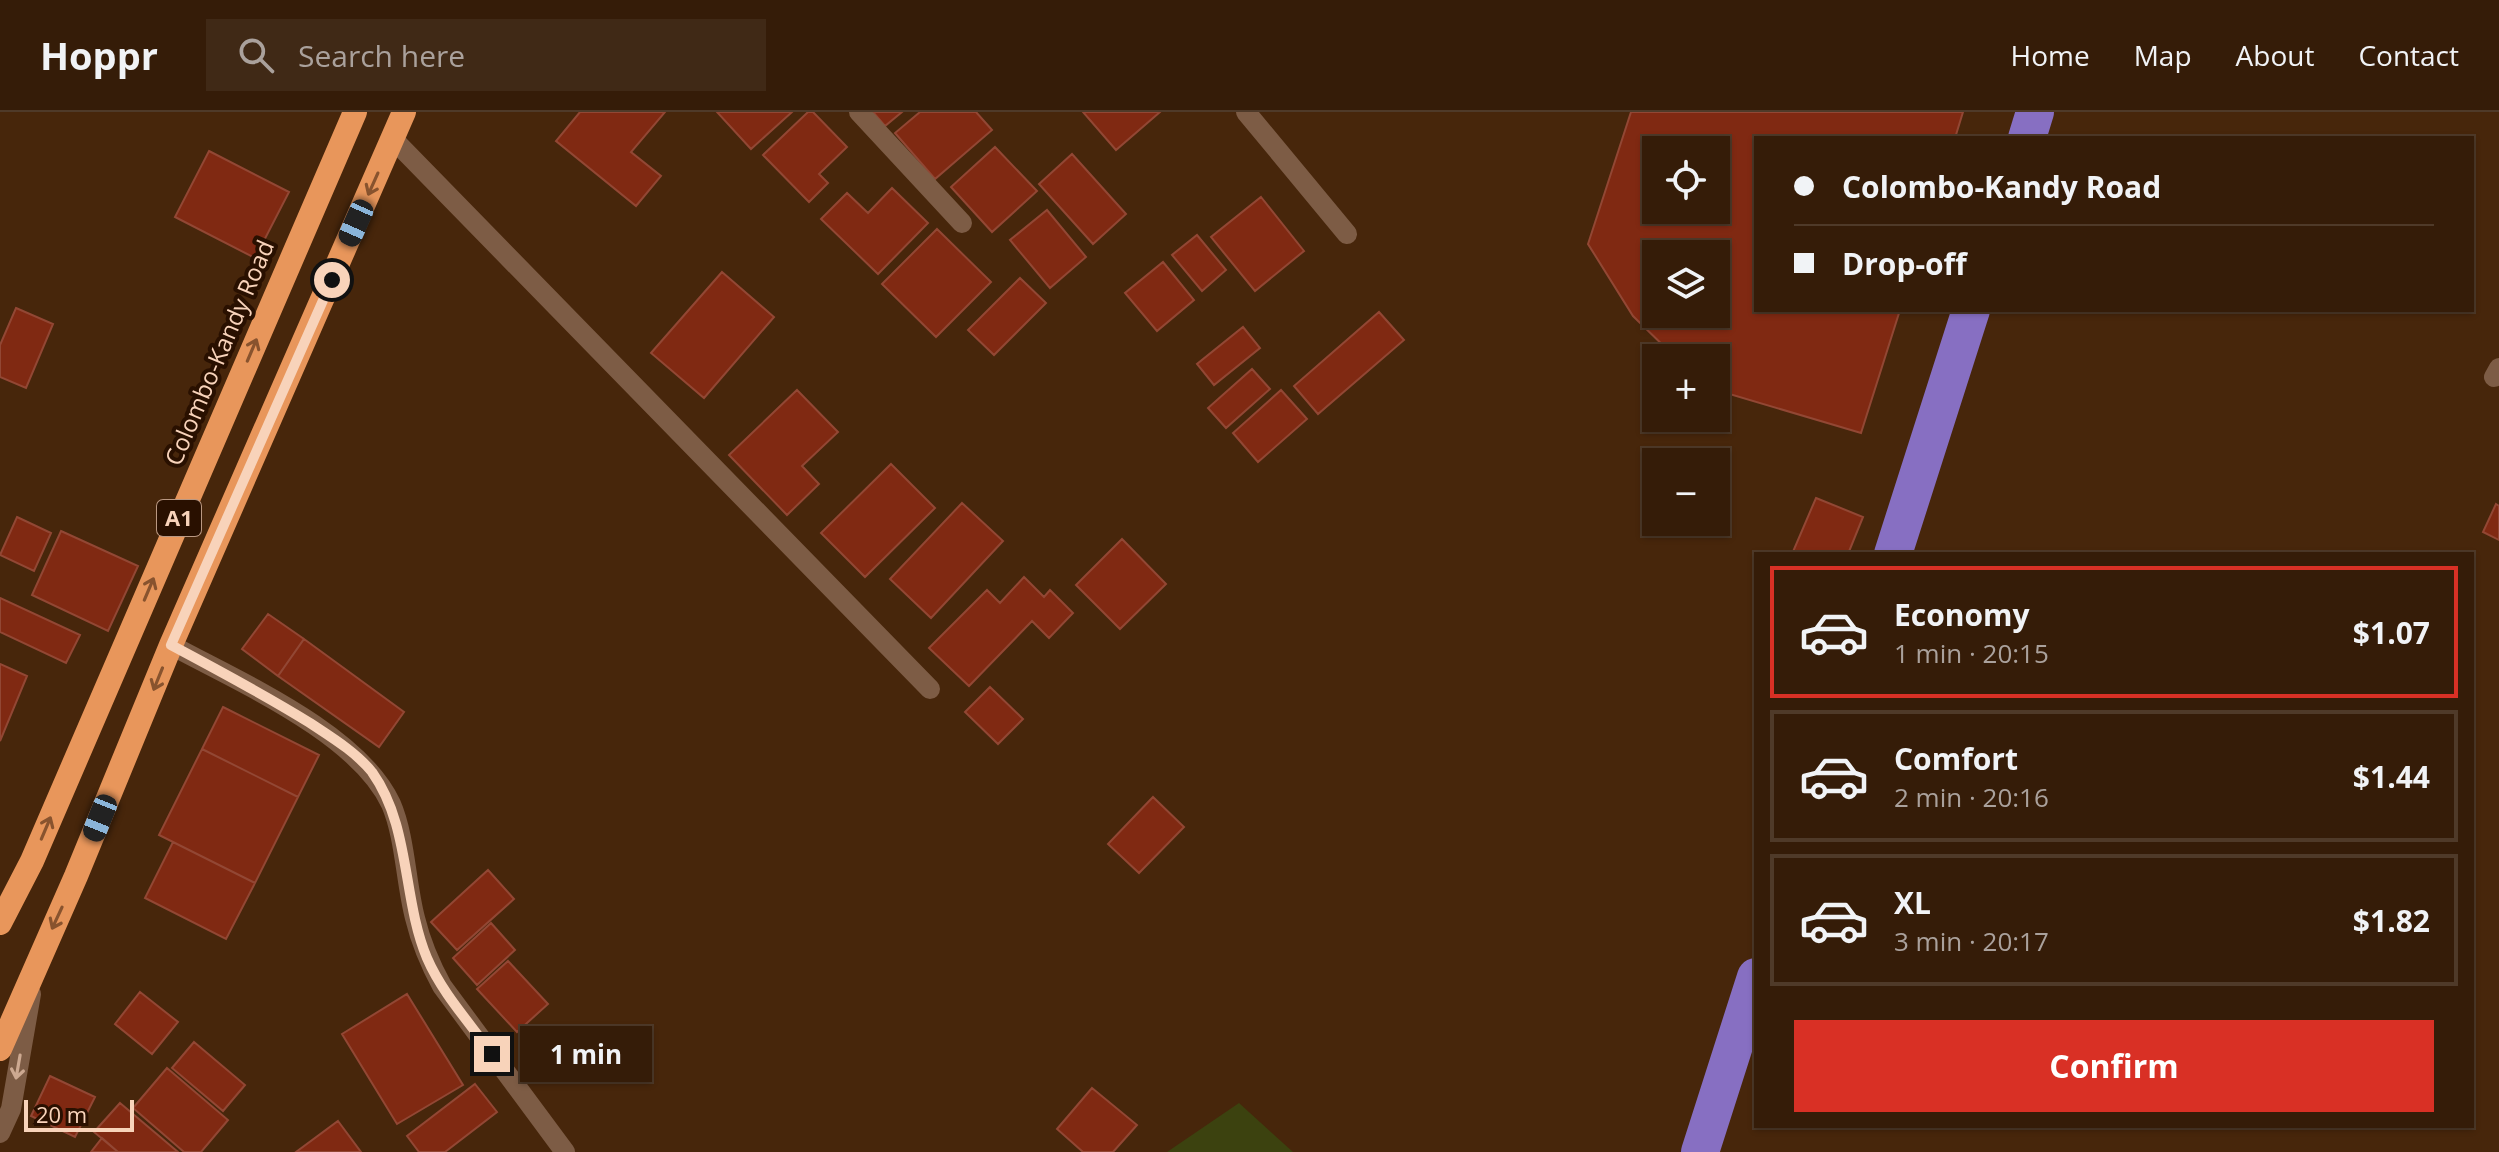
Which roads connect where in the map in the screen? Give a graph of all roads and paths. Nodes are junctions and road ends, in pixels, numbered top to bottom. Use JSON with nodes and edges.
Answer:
{"nodes":[{"id":1,"x":355,"y":112,"type":"edge"},
{"id":2,"x":404,"y":112,"type":"edge"},
{"id":3,"x":859,"y":112,"type":"edge"},
{"id":4,"x":1246,"y":112,"type":"edge"},
{"id":5,"x":393,"y":139,"type":"junction"},
{"id":6,"x":962,"y":223,"type":"dead end"},
{"id":7,"x":1347,"y":234,"type":"dead end"},
{"id":8,"x":171,"y":645,"type":"junction"},
{"id":9,"x":930,"y":689,"type":"dead end"},
{"id":10,"x":0,"y":923,"type":"edge"},
{"id":11,"x":36,"y":962,"type":"junction"},
{"id":12,"x":0,"y":1049,"type":"edge"},
{"id":13,"x":0,"y":1133,"type":"edge"},
{"id":14,"x":565,"y":1152,"type":"edge"}],
"edges":[{"from":10,"to":1,"type":"highway","name":"Colombo-Kandy Road","number":"A1","one_way":true},
{"from":2,"to":5,"type":"highway","number":"A1"},
{"from":3,"to":6,"type":"street"},
{"from":4,"to":7,"type":"street"},
{"from":5,"to":8,"type":"highway","number":"A1","one_way":true},
{"from":5,"to":9,"type":"street"},
{"from":8,"to":11,"type":"highway","number":"A1","one_way":true},
{"from":8,"to":14,"type":"street"},
{"from":11,"to":12,"type":"highway","number":"A1"},
{"from":11,"to":13,"type":"street","one_way":true}]}
